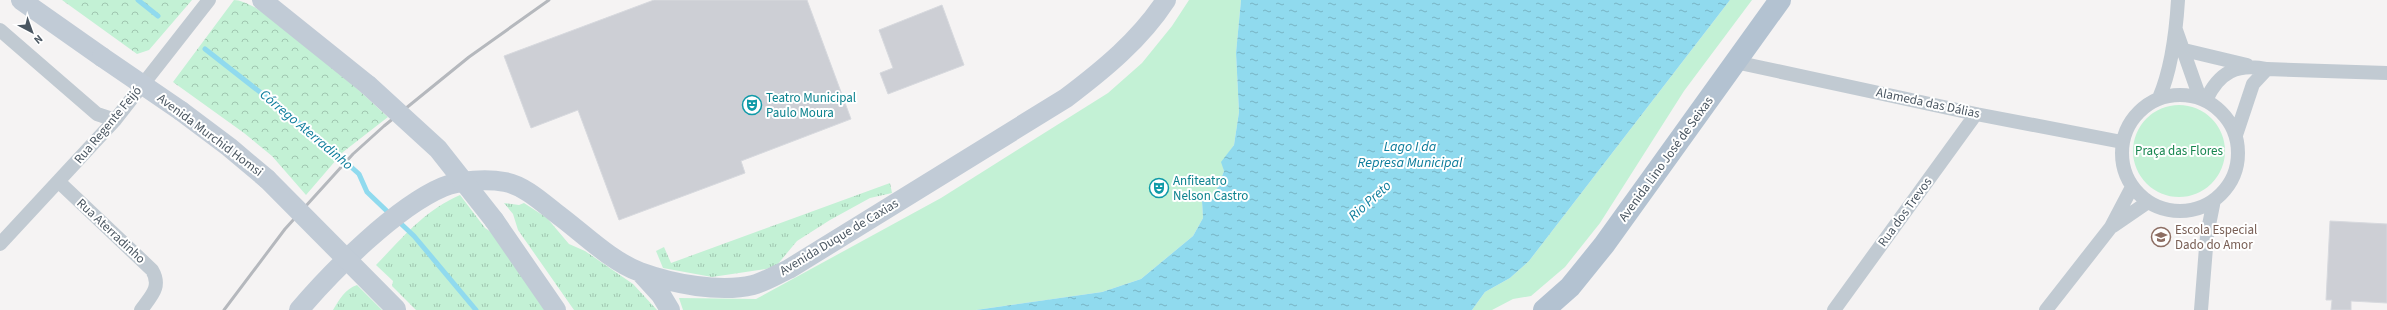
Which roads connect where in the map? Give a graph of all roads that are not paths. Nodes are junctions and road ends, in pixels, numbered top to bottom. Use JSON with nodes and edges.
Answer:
{"nodes":[{"id":1,"x":21,"y":0,"type":"edge"},
{"id":2,"x":209,"y":0,"type":"edge"},
{"id":3,"x":1166,"y":0,"type":"edge"},
{"id":4,"x":1780,"y":0,"type":"edge"},
{"id":5,"x":2178,"y":0,"type":"edge"},
{"id":6,"x":262,"y":1,"type":"edge"},
{"id":7,"x":2176,"y":30,"type":"junction"},
{"id":8,"x":0,"y":31,"type":"edge"},
{"id":9,"x":2184,"y":50,"type":"junction"},
{"id":10,"x":1735,"y":62,"type":"junction"},
{"id":11,"x":2249,"y":65,"type":"junction"},
{"id":12,"x":2267,"y":69,"type":"junction"},
{"id":13,"x":2387,"y":73,"type":"edge"},
{"id":14,"x":2159,"y":98,"type":"junction"},
{"id":15,"x":2203,"y":99,"type":"junction"},
{"id":16,"x":1976,"y":114,"type":"junction"},
{"id":17,"x":115,"y":120,"type":"junction"},
{"id":18,"x":2236,"y":135,"type":"junction"},
{"id":19,"x":2122,"y":142,"type":"junction"},
{"id":20,"x":59,"y":182,"type":"junction"},
{"id":21,"x":2132,"y":187,"type":"junction"},
{"id":22,"x":2214,"y":200,"type":"junction"},
{"id":23,"x":2148,"y":202,"type":"junction"},
{"id":24,"x":2193,"y":210,"type":"junction"},
{"id":25,"x":2111,"y":227,"type":"junction"},
{"id":26,"x":2207,"y":235,"type":"junction"},
{"id":27,"x":0,"y":244,"type":"edge"},
{"id":28,"x":640,"y":272,"type":"junction"},
{"id":29,"x":319,"y":286,"type":"junction"},
{"id":30,"x":397,"y":309,"type":"edge"},
{"id":31,"x":141,"y":310,"type":"edge"},
{"id":32,"x":299,"y":310,"type":"edge"},
{"id":33,"x":314,"y":310,"type":"edge"},
{"id":34,"x":556,"y":310,"type":"edge"},
{"id":35,"x":670,"y":310,"type":"edge"},
{"id":36,"x":1544,"y":310,"type":"edge"},
{"id":37,"x":1834,"y":310,"type":"edge"},
{"id":38,"x":2046,"y":310,"type":"edge"},
{"id":39,"x":2201,"y":310,"type":"edge"}],
"edges":[{"from":1,"to":30,"type":"main road","name":"Avenida Murchid Homsi","bridge":true},
{"from":2,"to":17,"type":"street","name":"Rua Regente Feijó"},
{"from":3,"to":28,"type":"main road","name":"Avenida Duque de Caxias"},
{"from":4,"to":10,"type":"main road","name":"Avenida Lino José de Seixas"},
{"from":5,"to":7,"type":"street"},
{"from":6,"to":34,"type":"main road","bridge":true},
{"from":7,"to":9,"type":"street"},
{"from":7,"to":14,"type":"street"},
{"from":8,"to":17,"type":"street"},
{"from":9,"to":11,"type":"street"},
{"from":9,"to":15,"type":"street"},
{"from":10,"to":16,"type":"street","name":"Alameda das Dálias"},
{"from":10,"to":36,"type":"main road","name":"Avenida Lino José de Seixas"},
{"from":11,"to":12,"type":"street"},
{"from":11,"to":15,"type":"street"},
{"from":12,"to":13,"type":"street"},
{"from":12,"to":18,"type":"street"},
{"from":14,"to":15,"type":"street"},
{"from":14,"to":19,"type":"street"},
{"from":15,"to":18,"type":"street"},
{"from":16,"to":19,"type":"street","name":"Alameda das Dálias"},
{"from":16,"to":37,"type":"street","name":"Rua dos Trevos"},
{"from":17,"to":20,"type":"street","name":"Rua Regente Feijó"},
{"from":18,"to":22,"type":"street"},
{"from":19,"to":21,"type":"street"},
{"from":20,"to":27,"type":"street","name":"Rua Regente Feijó"},
{"from":20,"to":31,"type":"street","name":"Rua Aterradinho"},
{"from":21,"to":23,"type":"street"},
{"from":21,"to":25,"type":"street"},
{"from":22,"to":24,"type":"street"},
{"from":22,"to":26,"type":"street"},
{"from":23,"to":24,"type":"street"},
{"from":23,"to":25,"type":"street"},
{"from":24,"to":26,"type":"street"},
{"from":25,"to":38,"type":"street"},
{"from":26,"to":39,"type":"street"},
{"from":28,"to":29,"type":"main road","name":"Avenida Duque de Caxias"},
{"from":28,"to":35,"type":"main road"},
{"from":29,"to":32,"type":"main road","name":"Avenida Duque de Caxias"},
{"from":29,"to":33,"type":"main road"}]}
